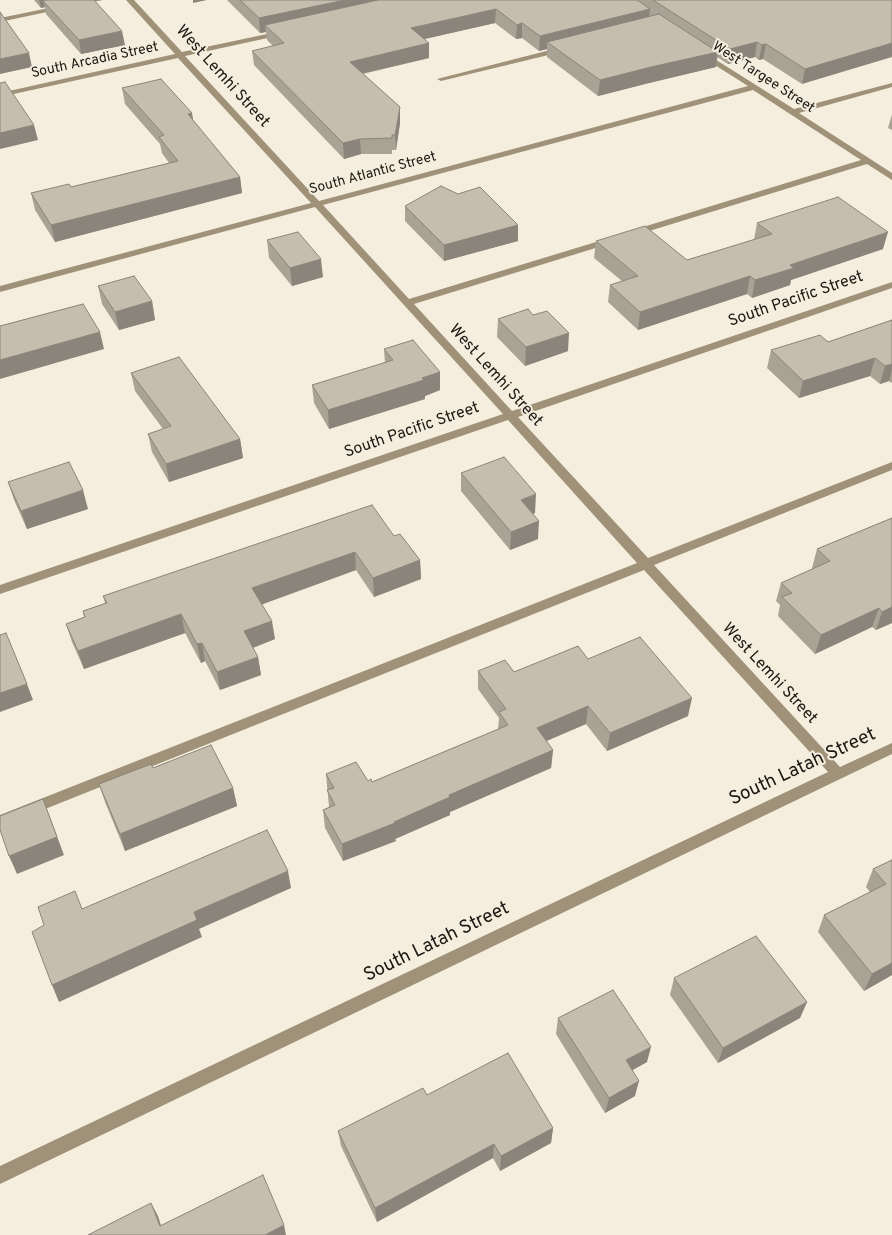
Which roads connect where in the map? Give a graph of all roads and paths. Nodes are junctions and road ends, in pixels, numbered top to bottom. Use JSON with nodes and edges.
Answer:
{"nodes":[{"id":1,"x":99,"y":0,"type":"edge"},
{"id":2,"x":130,"y":0,"type":"edge"},
{"id":3,"x":0,"y":20,"type":"edge"},
{"id":4,"x":288,"y":31,"type":"edge"},
{"id":5,"x":573,"y":46,"type":"edge"},
{"id":6,"x":691,"y":46,"type":"edge"},
{"id":7,"x":180,"y":55,"type":"junction"},
{"id":8,"x":441,"y":79,"type":"dead end"},
{"id":9,"x":892,"y":85,"type":"edge"},
{"id":10,"x":754,"y":87,"type":"junction"},
{"id":11,"x":0,"y":95,"type":"edge"},
{"id":12,"x":793,"y":112,"type":"junction"},
{"id":13,"x":868,"y":161,"type":"junction"},
{"id":14,"x":892,"y":177,"type":"edge"},
{"id":15,"x":316,"y":204,"type":"junction"},
{"id":16,"x":892,"y":285,"type":"edge"},
{"id":17,"x":0,"y":288,"type":"edge"},
{"id":18,"x":407,"y":303,"type":"junction"},
{"id":19,"x":510,"y":415,"type":"junction"},
{"id":20,"x":892,"y":466,"type":"edge"},
{"id":21,"x":646,"y":564,"type":"junction"},
{"id":22,"x":0,"y":590,"type":"edge"},
{"id":23,"x":892,"y":748,"type":"edge"},
{"id":24,"x":837,"y":773,"type":"junction"},
{"id":25,"x":0,"y":821,"type":"edge"},
{"id":26,"x":0,"y":1175,"type":"edge"}],
"edges":[{"from":1,"to":3,"type":"street"},
{"from":2,"to":7,"type":"street","name":"West Lemhi Street"},
{"from":4,"to":7,"type":"street","name":"South Arcadia Street"},
{"from":5,"to":8,"type":"street"},
{"from":6,"to":10,"type":"street","name":"West Targee Street"},
{"from":7,"to":11,"type":"street","name":"South Arcadia Street"},
{"from":7,"to":15,"type":"street","name":"West Lemhi Street"},
{"from":9,"to":12,"type":"street"},
{"from":10,"to":12,"type":"street","name":"West Targee Street"},
{"from":10,"to":15,"type":"street","name":"South Atlantic Street"},
{"from":12,"to":13,"type":"street","name":"West Targee Street"},
{"from":13,"to":14,"type":"street","name":"West Targee Street"},
{"from":13,"to":18,"type":"street"},
{"from":15,"to":17,"type":"street","name":"South Atlantic Street"},
{"from":15,"to":18,"type":"street","name":"West Lemhi Street"},
{"from":16,"to":19,"type":"street","name":"South Pacific Street"},
{"from":18,"to":19,"type":"street","name":"West Lemhi Street"},
{"from":19,"to":21,"type":"street","name":"West Lemhi Street"},
{"from":19,"to":22,"type":"street","name":"South Pacific Street"},
{"from":20,"to":21,"type":"street"},
{"from":21,"to":24,"type":"street","name":"West Lemhi Street"},
{"from":21,"to":25,"type":"street"},
{"from":23,"to":24,"type":"street","name":"South Latah Street"},
{"from":24,"to":26,"type":"street","name":"South Latah Street"}]}
